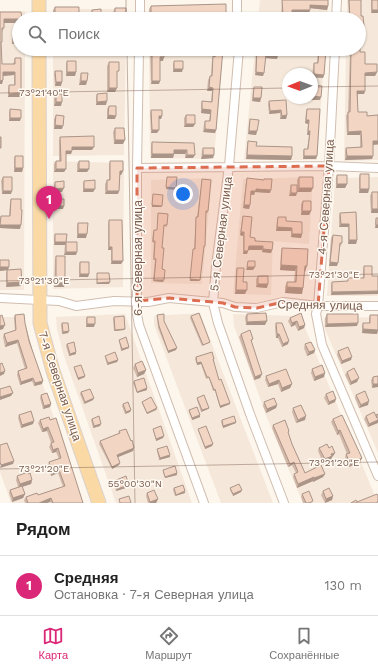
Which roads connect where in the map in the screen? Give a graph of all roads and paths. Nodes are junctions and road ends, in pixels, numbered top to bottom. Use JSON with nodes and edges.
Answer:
{"nodes":[{"id":1,"x":39,"y":0,"type":"edge"},
{"id":2,"x":140,"y":0,"type":"edge"},
{"id":3,"x":237,"y":0,"type":"edge"},
{"id":4,"x":337,"y":0,"type":"edge"},
{"id":5,"x":39,"y":12,"type":"edge"},
{"id":6,"x":140,"y":12,"type":"edge"},
{"id":7,"x":237,"y":12,"type":"edge"},
{"id":8,"x":336,"y":12,"type":"edge"},
{"id":9,"x":39,"y":56,"type":"edge"},
{"id":10,"x":139,"y":56,"type":"edge"},
{"id":11,"x":238,"y":56,"type":"edge"},
{"id":12,"x":335,"y":56,"type":"edge"},
{"id":13,"x":229,"y":166,"type":"junction"},
{"id":14,"x":328,"y":166,"type":"junction"},
{"id":15,"x":137,"y":168,"type":"junction"},
{"id":16,"x":378,"y":168,"type":"edge"},
{"id":17,"x":0,"y":298,"type":"edge"},
{"id":18,"x":39,"y":300,"type":"junction"},
{"id":19,"x":137,"y":302,"type":"junction"},
{"id":20,"x":213,"y":303,"type":"junction"},
{"id":21,"x":318,"y":306,"type":"junction"},
{"id":22,"x":378,"y":306,"type":"edge"},
{"id":23,"x":378,"y":476,"type":"edge"},
{"id":24,"x":99,"y":503,"type":"edge"},
{"id":25,"x":204,"y":503,"type":"edge"},
{"id":26,"x":284,"y":503,"type":"edge"}],
"edges":[{"from":1,"to":5,"type":"main road"},
{"from":2,"to":6,"type":"street"},
{"from":3,"to":7,"type":"street"},
{"from":4,"to":8,"type":"street"},
{"from":9,"to":18,"type":"main road","name":"7-я Северная улица"},
{"from":10,"to":15,"type":"street","name":"6-я Северная улица"},
{"from":11,"to":13,"type":"street","name":"5-я Северная улица"},
{"from":12,"to":14,"type":"street","name":"4-я Северная улица"},
{"from":13,"to":14,"type":"street"},
{"from":13,"to":15,"type":"street"},
{"from":13,"to":20,"type":"street","name":"5-я Северная улица"},
{"from":14,"to":16,"type":"street"},
{"from":14,"to":21,"type":"street","name":"4-я Северная улица"},
{"from":15,"to":19,"type":"street","name":"6-я Северная улица"},
{"from":17,"to":18,"type":"street","name":"Средняя улица"},
{"from":18,"to":19,"type":"street","name":"Средняя улица"},
{"from":18,"to":24,"type":"main road","name":"7-я Северная улица"},
{"from":19,"to":20,"type":"street","name":"Средняя улица"},
{"from":19,"to":25,"type":"street","name":"6-я Северная улица"},
{"from":20,"to":21,"type":"street","name":"Средняя улица"},
{"from":20,"to":26,"type":"street","name":"5-я Северная улица"},
{"from":21,"to":22,"type":"street","name":"Средняя улица"},
{"from":21,"to":23,"type":"street","name":"4-я Северная улица"}]}
